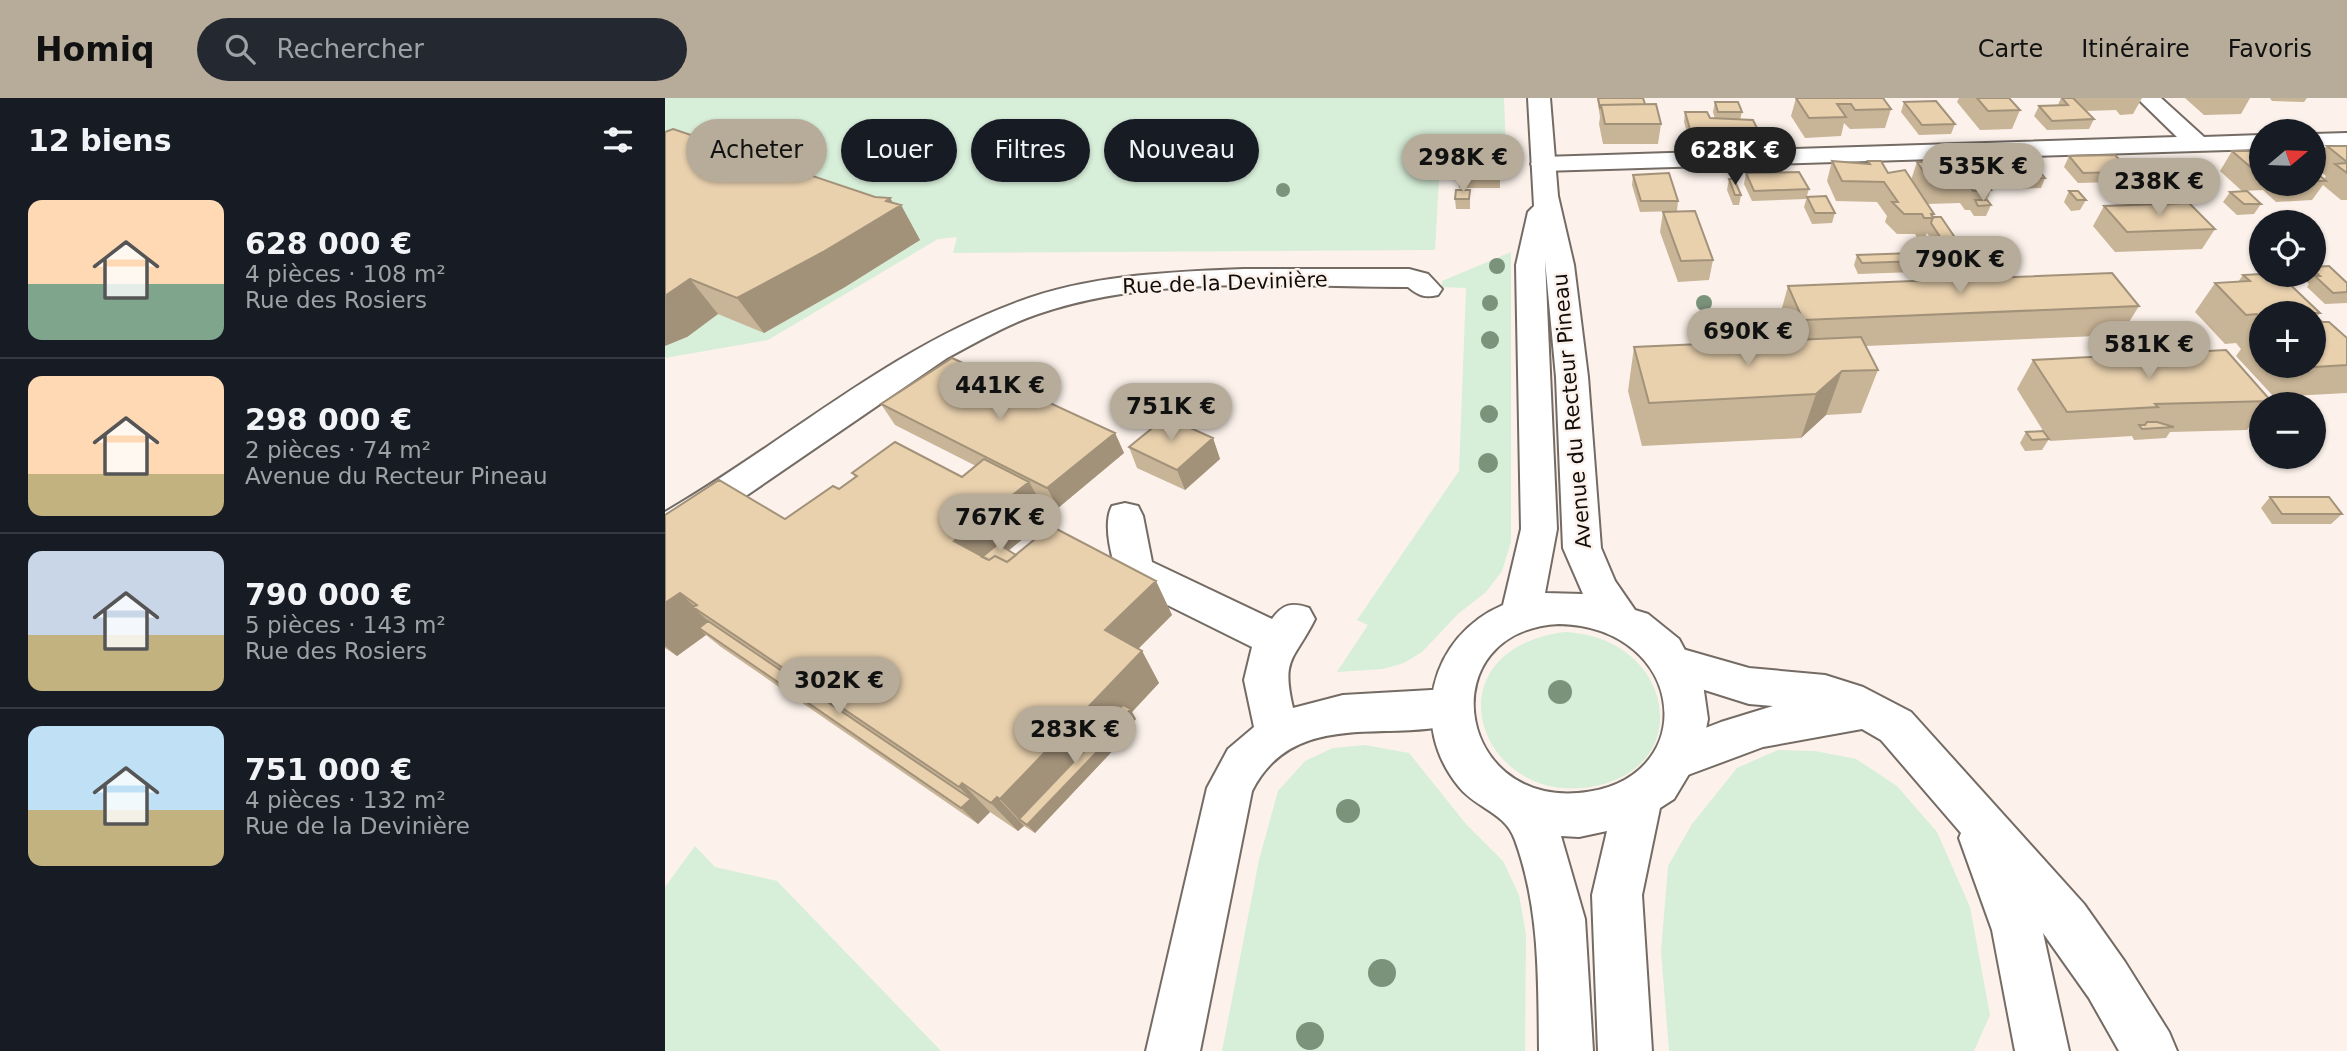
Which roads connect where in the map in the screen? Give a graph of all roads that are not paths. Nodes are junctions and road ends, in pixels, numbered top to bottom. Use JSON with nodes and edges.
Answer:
{"nodes":[{"id":1,"x":1539,"y":98,"type":"edge"},
{"id":2,"x":2148,"y":98,"type":"edge"},
{"id":3,"x":2347,"y":139,"type":"edge"},
{"id":4,"x":2326,"y":140,"type":"edge"},
{"id":5,"x":2249,"y":142,"type":"edge"},
{"id":6,"x":2198,"y":144,"type":"junction"},
{"id":7,"x":1544,"y":180,"type":"junction"},
{"id":8,"x":1428,"y":289,"type":"dead end"},
{"id":9,"x":1125,"y":516,"type":"dead end"},
{"id":10,"x":665,"y":529,"type":"edge"},
{"id":11,"x":1521,"y":615,"type":"junction"},
{"id":12,"x":1620,"y":619,"type":"junction"},
{"id":13,"x":1672,"y":663,"type":"junction"},
{"id":14,"x":1449,"y":708,"type":"junction"},
{"id":15,"x":1873,"y":713,"type":"junction"},
{"id":16,"x":1277,"y":733,"type":"junction"},
{"id":17,"x":1677,"y":759,"type":"junction"},
{"id":18,"x":1640,"y":797,"type":"junction"},
{"id":19,"x":1522,"y":804,"type":"junction"},
{"id":20,"x":1975,"y":817,"type":"junction"},
{"id":21,"x":1173,"y":1051,"type":"edge"},
{"id":22,"x":1566,"y":1051,"type":"edge"},
{"id":23,"x":1625,"y":1051,"type":"edge"},
{"id":24,"x":2042,"y":1051,"type":"edge"},
{"id":25,"x":2150,"y":1051,"type":"edge"}],
"edges":[{"from":1,"to":7,"type":"street","name":"Avenue du Recteur Pineau"},
{"from":2,"to":6,"type":"street"},
{"from":3,"to":4,"type":"street"},
{"from":5,"to":6,"type":"street"},
{"from":6,"to":7,"type":"street"},
{"from":7,"to":11,"type":"street","name":"Avenue du Recteur Pineau"},
{"from":7,"to":12,"type":"street","name":"Avenue du Recteur Pineau"},
{"from":8,"to":10,"type":"street","name":"Rue de la Devinière"},
{"from":9,"to":16,"type":"street"},
{"from":11,"to":12,"type":"street","name":"Avenue du Recteur Pineau"},
{"from":11,"to":14,"type":"street","name":"Avenue du Recteur Pineau"},
{"from":12,"to":13,"type":"street","name":"Avenue du Recteur Pineau"},
{"from":13,"to":15,"type":"street"},
{"from":13,"to":17,"type":"street","name":"Avenue du Recteur Pineau"},
{"from":14,"to":16,"type":"street"},
{"from":14,"to":19,"type":"street","name":"Avenue du Recteur Pineau"},
{"from":15,"to":17,"type":"street"},
{"from":15,"to":20,"type":"street"},
{"from":16,"to":21,"type":"street"},
{"from":17,"to":18,"type":"street","name":"Avenue du Recteur Pineau"},
{"from":18,"to":19,"type":"street","name":"Avenue du Recteur Pineau"},
{"from":18,"to":23,"type":"street"},
{"from":19,"to":22,"type":"street"},
{"from":20,"to":24,"type":"street"},
{"from":20,"to":25,"type":"street"}]}
